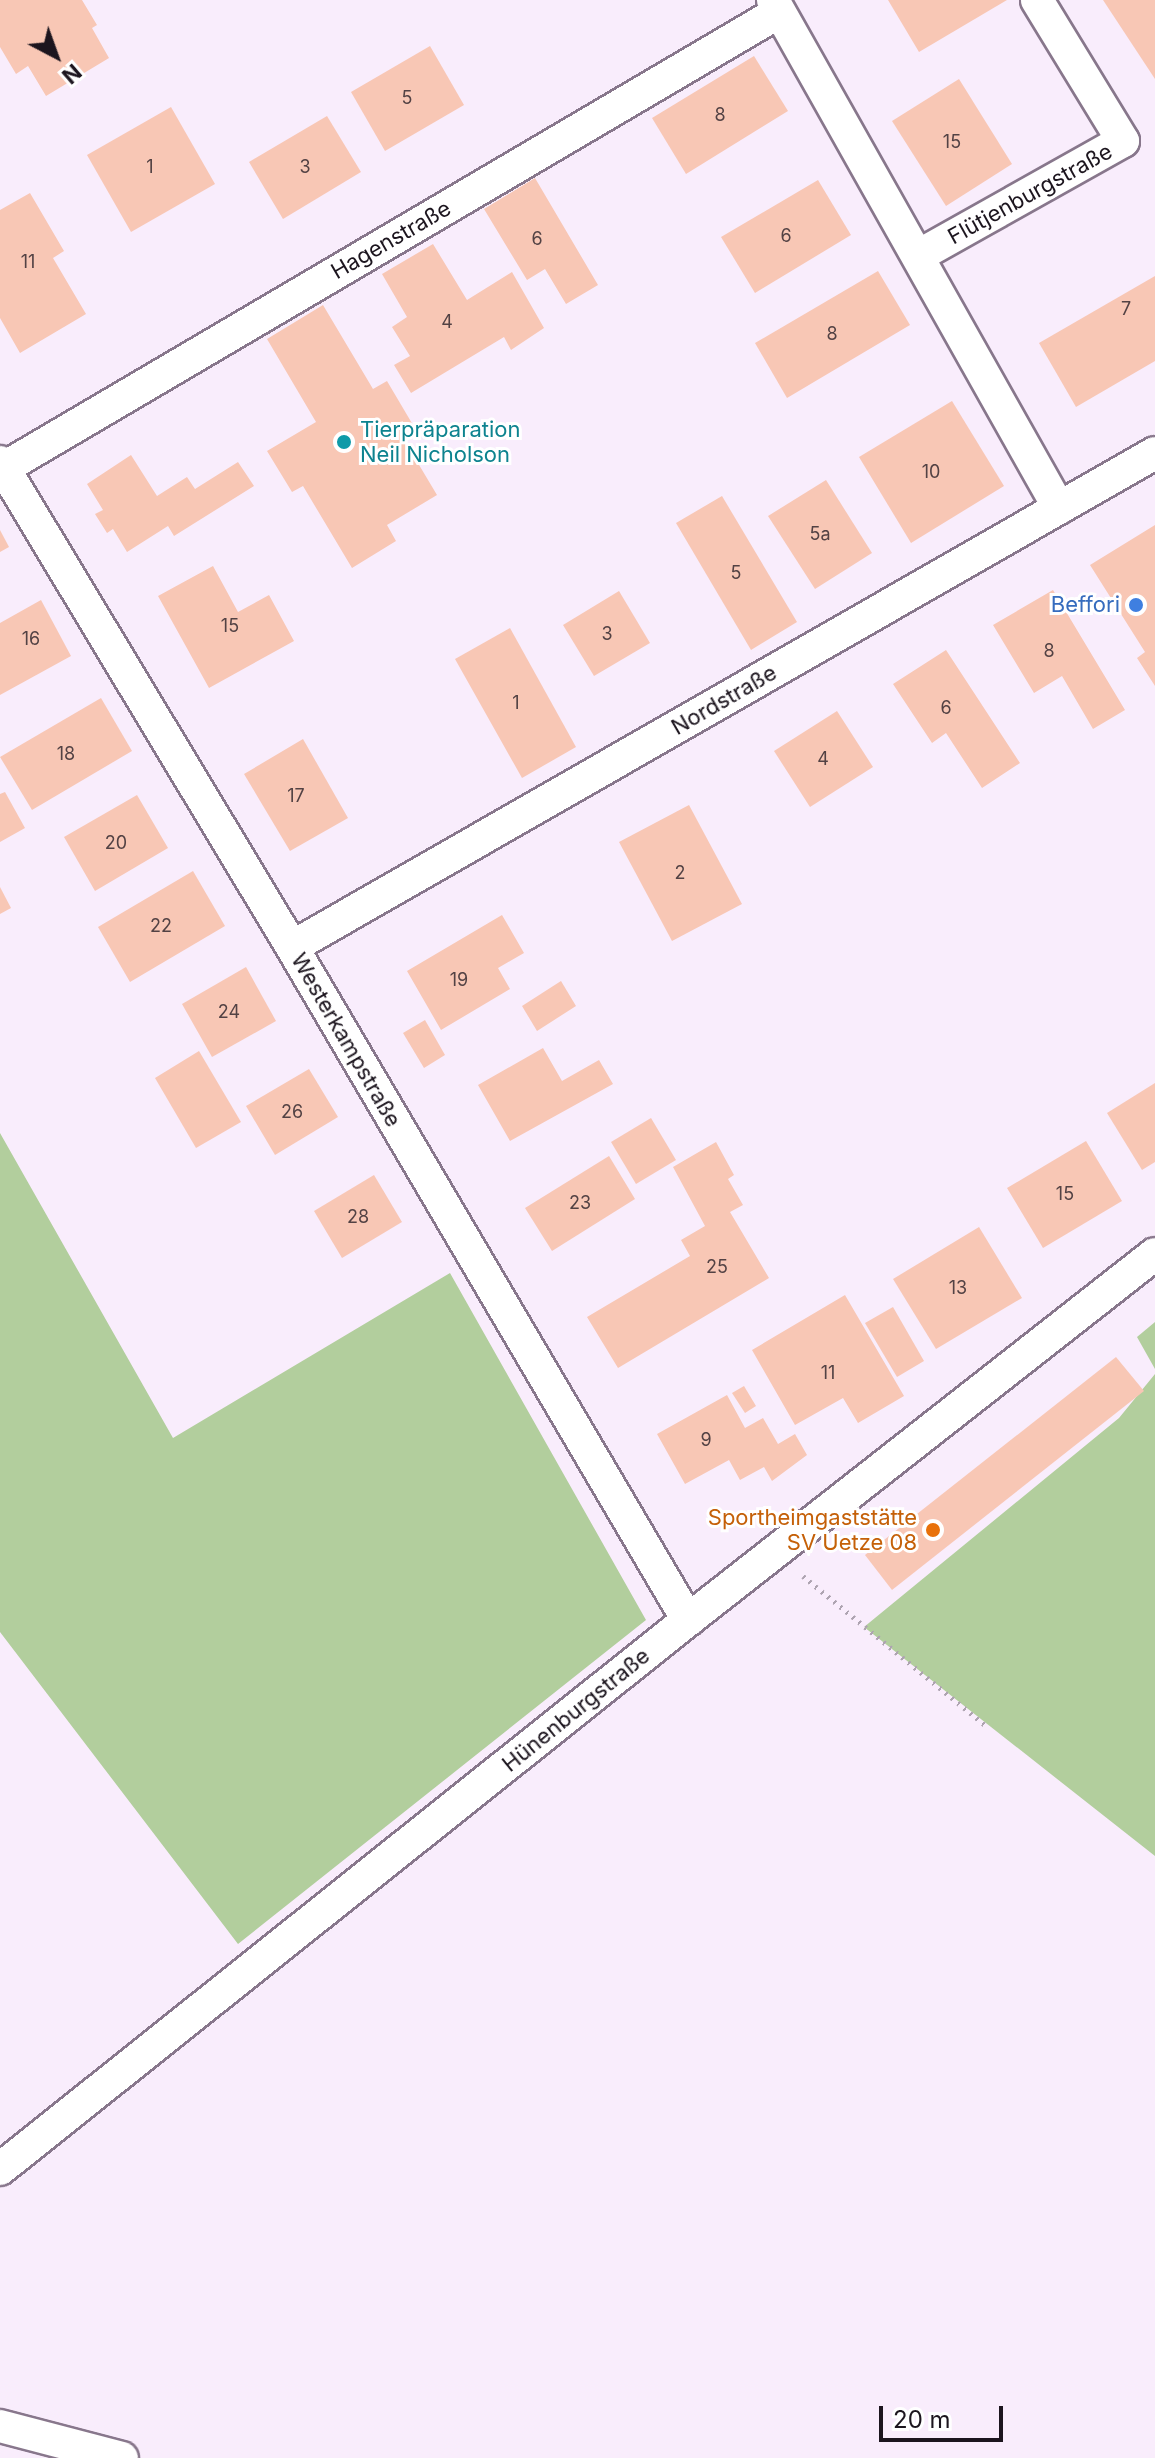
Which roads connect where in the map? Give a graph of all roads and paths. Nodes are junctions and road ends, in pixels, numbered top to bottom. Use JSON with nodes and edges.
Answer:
{"nodes":[{"id":1,"x":1037,"y":0,"type":"edge"},
{"id":2,"x":776,"y":6,"type":"edge"},
{"id":3,"x":918,"y":256,"type":"junction"},
{"id":4,"x":1155,"y":453,"type":"edge"},
{"id":5,"x":2,"y":465,"type":"edge"},
{"id":6,"x":1059,"y":508,"type":"junction"},
{"id":7,"x":292,"y":947,"type":"junction"},
{"id":8,"x":1155,"y":1254,"type":"edge"},
{"id":9,"x":774,"y":1553,"type":"junction"},
{"id":10,"x":688,"y":1620,"type":"junction"},
{"id":11,"x":985,"y":1725,"type":"dead end"},
{"id":12,"x":0,"y":2169,"type":"edge"},
{"id":13,"x":0,"y":2426,"type":"edge"},
{"id":14,"x":122,"y":2458,"type":"edge"}],
"edges":[{"from":1,"to":3,"type":"street","name":"Flütjenburgstraße"},
{"from":2,"to":3,"type":"street"},
{"from":2,"to":5,"type":"street","name":"Hagenstraße"},
{"from":3,"to":6,"type":"street"},
{"from":4,"to":6,"type":"street","name":"Nordstraße"},
{"from":5,"to":7,"type":"street","name":"Westerkampstraße"},
{"from":6,"to":7,"type":"street","name":"Nordstraße"},
{"from":7,"to":10,"type":"street","name":"Westerkampstraße"},
{"from":8,"to":9,"type":"street","name":"Hünenburgstraße"},
{"from":9,"to":10,"type":"street","name":"Hünenburgstraße"},
{"from":9,"to":11,"type":"path"},
{"from":10,"to":12,"type":"street","name":"Hünenburgstraße"},
{"from":13,"to":14,"type":"street"}]}
